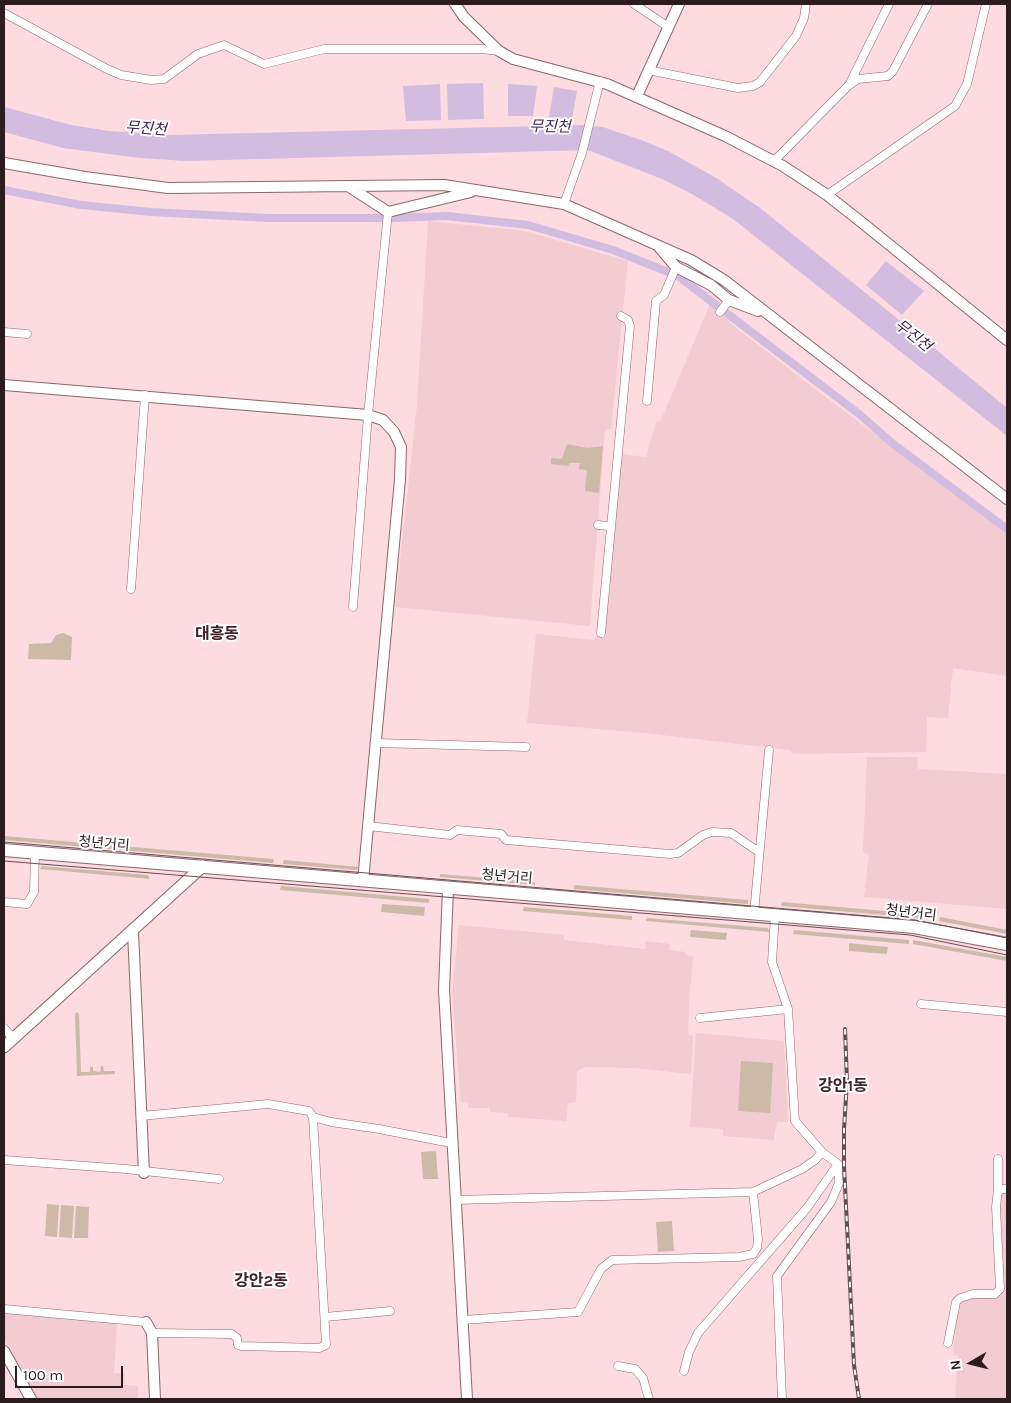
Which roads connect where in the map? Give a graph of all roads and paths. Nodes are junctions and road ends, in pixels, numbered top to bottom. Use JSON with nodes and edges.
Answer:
{"nodes":[{"id":1,"x":455,"y":4,"type":"edge"},
{"id":2,"x":634,"y":4,"type":"edge"},
{"id":3,"x":679,"y":4,"type":"edge"},
{"id":4,"x":806,"y":4,"type":"edge"},
{"id":5,"x":889,"y":4,"type":"edge"},
{"id":6,"x":928,"y":4,"type":"edge"},
{"id":7,"x":986,"y":4,"type":"edge"},
{"id":8,"x":4,"y":13,"type":"edge"},
{"id":9,"x":667,"y":26,"type":"junction"},
{"id":10,"x":499,"y":51,"type":"junction"},
{"id":11,"x":648,"y":70,"type":"junction"},
{"id":12,"x":600,"y":81,"type":"junction"},
{"id":13,"x":848,"y":86,"type":"junction"},
{"id":14,"x":637,"y":96,"type":"junction"},
{"id":15,"x":774,"y":161,"type":"junction"},
{"id":16,"x":4,"y":163,"type":"edge"},
{"id":17,"x":348,"y":186,"type":"junction"},
{"id":18,"x":477,"y":191,"type":"junction"},
{"id":19,"x":827,"y":195,"type":"junction"},
{"id":20,"x":564,"y":204,"type":"junction"},
{"id":21,"x":388,"y":212,"type":"junction"},
{"id":22,"x":657,"y":244,"type":"junction"},
{"id":23,"x":674,"y":272,"type":"junction"},
{"id":24,"x":728,"y":301,"type":"junction"},
{"id":25,"x":720,"y":312,"type":"dead end"},
{"id":26,"x":770,"y":315,"type":"junction"},
{"id":27,"x":621,"y":316,"type":"dead end"},
{"id":28,"x":4,"y":332,"type":"edge"},
{"id":29,"x":27,"y":334,"type":"dead end"},
{"id":30,"x":1007,"y":340,"type":"edge"},
{"id":31,"x":4,"y":385,"type":"edge"},
{"id":32,"x":145,"y":395,"type":"junction"},
{"id":33,"x":647,"y":402,"type":"dead end"},
{"id":34,"x":368,"y":415,"type":"junction"},
{"id":35,"x":1007,"y":499,"type":"edge"},
{"id":36,"x":598,"y":525,"type":"dead end"},
{"id":37,"x":609,"y":526,"type":"junction"},
{"id":38,"x":131,"y":588,"type":"dead end"},
{"id":39,"x":353,"y":607,"type":"dead end"},
{"id":40,"x":600,"y":633,"type":"dead end"},
{"id":41,"x":376,"y":743,"type":"junction"},
{"id":42,"x":526,"y":747,"type":"dead end"},
{"id":43,"x":769,"y":750,"type":"dead end"},
{"id":44,"x":368,"y":826,"type":"junction"},
{"id":45,"x":4,"y":850,"type":"edge"},
{"id":46,"x":759,"y":852,"type":"junction"},
{"id":47,"x":35,"y":853,"type":"junction"},
{"id":48,"x":203,"y":866,"type":"junction"},
{"id":49,"x":363,"y":881,"type":"junction"},
{"id":50,"x":448,"y":888,"type":"junction"},
{"id":51,"x":4,"y":902,"type":"edge"},
{"id":52,"x":754,"y":913,"type":"junction"},
{"id":53,"x":775,"y":915,"type":"junction"},
{"id":54,"x":132,"y":932,"type":"junction"},
{"id":55,"x":1007,"y":944,"type":"edge"},
{"id":56,"x":921,"y":1004,"type":"dead end"},
{"id":57,"x":788,"y":1010,"type":"junction"},
{"id":58,"x":1007,"y":1012,"type":"edge"},
{"id":59,"x":700,"y":1018,"type":"dead end"},
{"id":60,"x":4,"y":1028,"type":"edge"},
{"id":61,"x":13,"y":1038,"type":"junction"},
{"id":62,"x":4,"y":1046,"type":"edge"},
{"id":63,"x":141,"y":1116,"type":"junction"},
{"id":64,"x":313,"y":1118,"type":"junction"},
{"id":65,"x":451,"y":1143,"type":"junction"},
{"id":66,"x":822,"y":1152,"type":"junction"},
{"id":67,"x":998,"y":1159,"type":"dead end"},
{"id":68,"x":4,"y":1160,"type":"edge"},
{"id":69,"x":838,"y":1164,"type":"junction"},
{"id":70,"x":144,"y":1172,"type":"junction"},
{"id":71,"x":219,"y":1179,"type":"dead end"},
{"id":72,"x":1007,"y":1188,"type":"edge"},
{"id":73,"x":998,"y":1189,"type":"junction"},
{"id":74,"x":753,"y":1192,"type":"junction"},
{"id":75,"x":456,"y":1200,"type":"junction"},
{"id":76,"x":4,"y":1309,"type":"edge"},
{"id":77,"x":390,"y":1311,"type":"dead end"},
{"id":78,"x":325,"y":1318,"type":"junction"},
{"id":79,"x":463,"y":1320,"type":"junction"},
{"id":80,"x":146,"y":1322,"type":"joint"},
{"id":81,"x":152,"y":1334,"type":"junction"},
{"id":82,"x":948,"y":1343,"type":"dead end"},
{"id":83,"x":4,"y":1351,"type":"edge"},
{"id":84,"x":618,"y":1366,"type":"dead end"},
{"id":85,"x":684,"y":1371,"type":"dead end"},
{"id":86,"x":31,"y":1399,"type":"edge"},
{"id":87,"x":155,"y":1399,"type":"edge"},
{"id":88,"x":467,"y":1399,"type":"edge"},
{"id":89,"x":649,"y":1399,"type":"edge"},
{"id":90,"x":782,"y":1399,"type":"edge"}],
"edges":[{"from":1,"to":10,"type":"street"},
{"from":2,"to":9,"type":"street"},
{"from":3,"to":9,"type":"street"},
{"from":4,"to":11,"type":"street"},
{"from":5,"to":13,"type":"street"},
{"from":6,"to":13,"type":"street"},
{"from":7,"to":19,"type":"street"},
{"from":8,"to":10,"type":"street"},
{"from":9,"to":11,"type":"street"},
{"from":10,"to":12,"type":"street"},
{"from":11,"to":14,"type":"street"},
{"from":12,"to":14,"type":"street"},
{"from":12,"to":20,"type":"street"},
{"from":13,"to":15,"type":"street"},
{"from":14,"to":15,"type":"street"},
{"from":15,"to":19,"type":"street"},
{"from":16,"to":17,"type":"street"},
{"from":17,"to":18,"type":"street"},
{"from":17,"to":21,"type":"street"},
{"from":18,"to":20,"type":"street"},
{"from":18,"to":21,"type":"street"},
{"from":19,"to":30,"type":"street"},
{"from":20,"to":22,"type":"street"},
{"from":21,"to":34,"type":"street"},
{"from":22,"to":23,"type":"street"},
{"from":22,"to":26,"type":"street"},
{"from":23,"to":24,"type":"street"},
{"from":23,"to":33,"type":"street"},
{"from":24,"to":25,"type":"street"},
{"from":24,"to":26,"type":"street"},
{"from":26,"to":35,"type":"street"},
{"from":27,"to":37,"type":"street"},
{"from":28,"to":29,"type":"street"},
{"from":31,"to":32,"type":"street"},
{"from":32,"to":34,"type":"street"},
{"from":32,"to":38,"type":"street"},
{"from":34,"to":39,"type":"street"},
{"from":34,"to":41,"type":"street"},
{"from":36,"to":37,"type":"street"},
{"from":37,"to":40,"type":"street"},
{"from":41,"to":42,"type":"street"},
{"from":41,"to":44,"type":"street"},
{"from":43,"to":46,"type":"street"},
{"from":44,"to":46,"type":"street"},
{"from":44,"to":49,"type":"street"},
{"from":45,"to":47,"type":"main road","name":"청년거리"},
{"from":46,"to":52,"type":"street"},
{"from":47,"to":48,"type":"main road","name":"청년거리"},
{"from":47,"to":51,"type":"street"},
{"from":48,"to":49,"type":"main road","name":"청년거리"},
{"from":48,"to":54,"type":"main road"},
{"from":49,"to":50,"type":"main road","name":"청년거리"},
{"from":50,"to":52,"type":"main road","name":"청년거리"},
{"from":50,"to":65,"type":"street"},
{"from":52,"to":53,"type":"main road","name":"청년거리"},
{"from":53,"to":55,"type":"main road","name":"청년거리"},
{"from":53,"to":57,"type":"street"},
{"from":54,"to":61,"type":"main road"},
{"from":54,"to":63,"type":"street"},
{"from":56,"to":58,"type":"street"},
{"from":57,"to":59,"type":"street"},
{"from":57,"to":66,"type":"street"},
{"from":60,"to":61,"type":"street"},
{"from":61,"to":62,"type":"main road"},
{"from":63,"to":64,"type":"street"},
{"from":63,"to":70,"type":"street"},
{"from":64,"to":65,"type":"street"},
{"from":64,"to":78,"type":"street"},
{"from":65,"to":75,"type":"street"},
{"from":66,"to":69,"type":"street"},
{"from":66,"to":74,"type":"street"},
{"from":67,"to":73,"type":"street"},
{"from":68,"to":70,"type":"street"},
{"from":69,"to":85,"type":"street"},
{"from":69,"to":90,"type":"street"},
{"from":70,"to":71,"type":"street"},
{"from":72,"to":73,"type":"street"},
{"from":73,"to":82,"type":"street"},
{"from":74,"to":75,"type":"street"},
{"from":74,"to":79,"type":"street"},
{"from":75,"to":79,"type":"street"},
{"from":76,"to":80,"type":"street"},
{"from":77,"to":78,"type":"street"},
{"from":78,"to":81,"type":"street"},
{"from":79,"to":88,"type":"street"},
{"from":80,"to":81,"type":"street"},
{"from":81,"to":87,"type":"street"},
{"from":83,"to":86,"type":"street"},
{"from":84,"to":89,"type":"street"}]}
